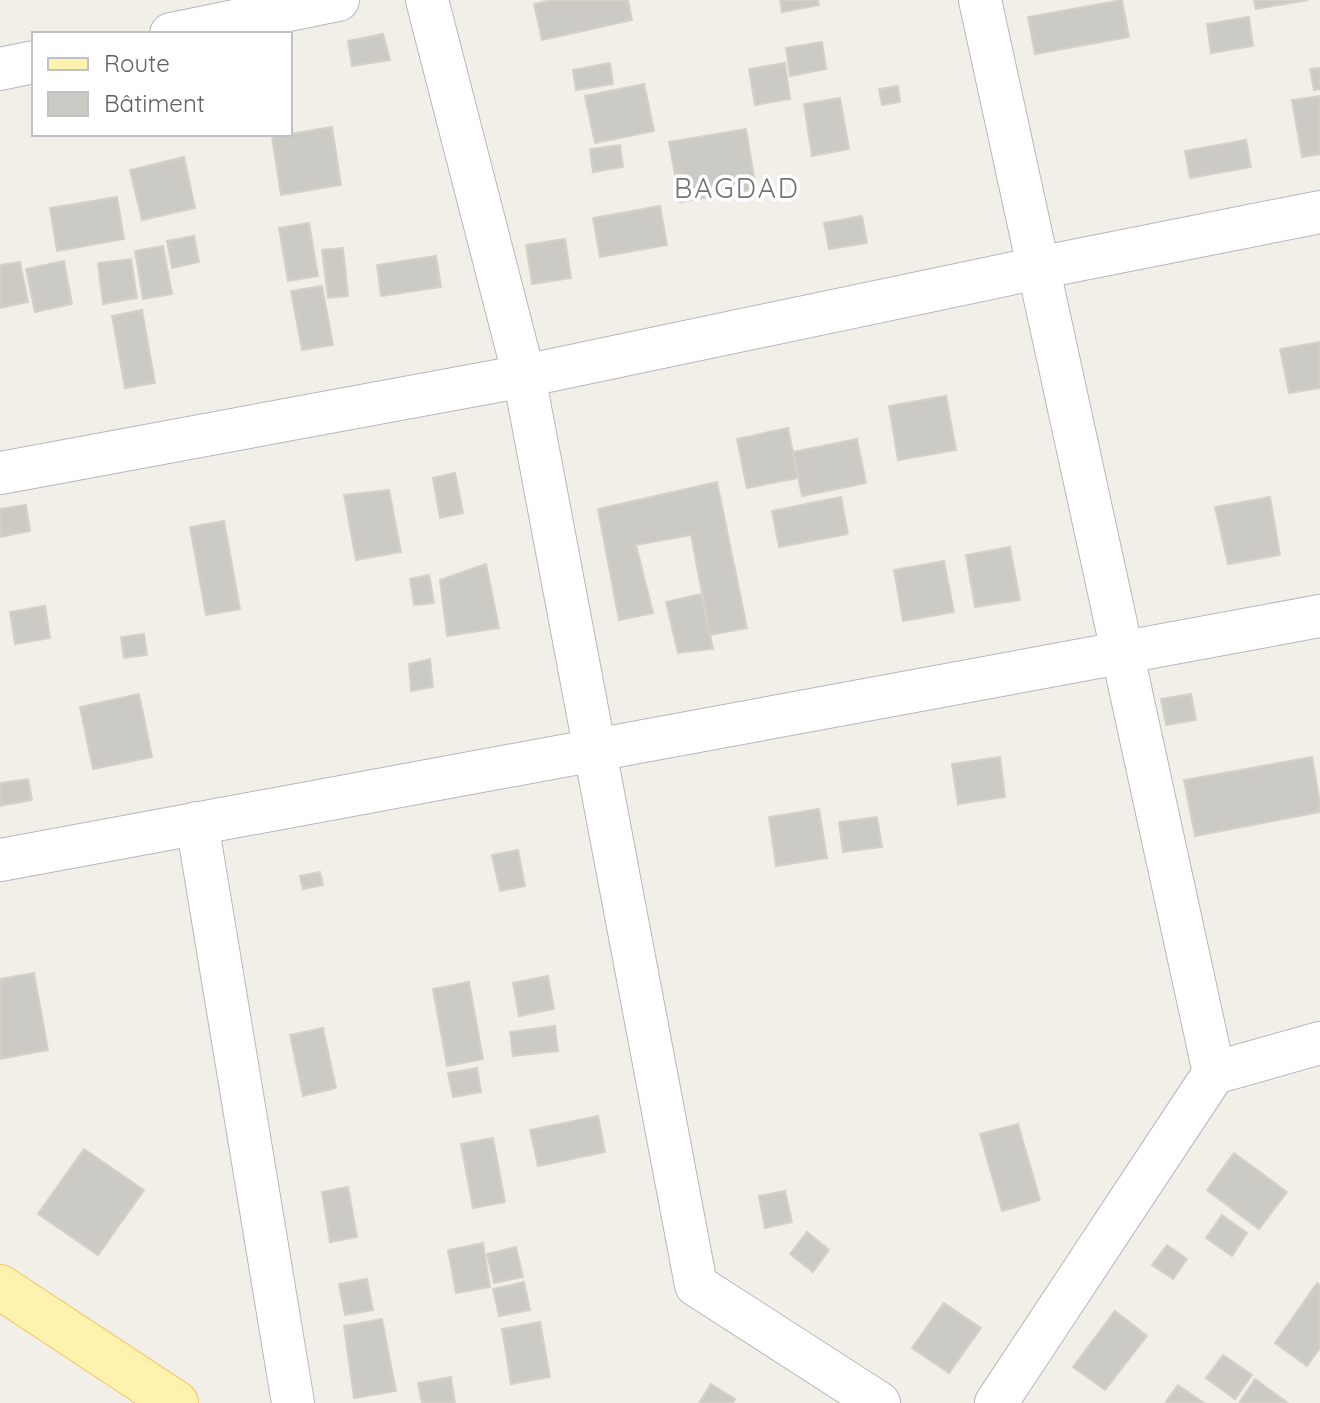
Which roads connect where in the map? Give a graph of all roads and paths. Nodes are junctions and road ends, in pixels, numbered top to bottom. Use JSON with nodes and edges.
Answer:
{"nodes":[{"id":1,"x":338,"y":0,"type":"edge"},
{"id":2,"x":427,"y":0,"type":"edge"},
{"id":3,"x":980,"y":0,"type":"edge"},
{"id":4,"x":181,"y":32,"type":"edge"},
{"id":5,"x":32,"y":62,"type":"edge"},
{"id":6,"x":0,"y":69,"type":"edge"},
{"id":7,"x":1320,"y":212,"type":"edge"},
{"id":8,"x":1038,"y":268,"type":"junction"},
{"id":9,"x":524,"y":376,"type":"junction"},
{"id":10,"x":0,"y":473,"type":"edge"},
{"id":11,"x":1320,"y":616,"type":"edge"},
{"id":12,"x":1122,"y":653,"type":"junction"},
{"id":13,"x":594,"y":750,"type":"junction"},
{"id":14,"x":197,"y":823,"type":"junction"},
{"id":15,"x":0,"y":860,"type":"edge"},
{"id":16,"x":1320,"y":1043,"type":"edge"},
{"id":17,"x":1214,"y":1073,"type":"junction"},
{"id":18,"x":0,"y":1287,"type":"edge"},
{"id":19,"x":176,"y":1403,"type":"edge"},
{"id":20,"x":293,"y":1403,"type":"edge"},
{"id":21,"x":879,"y":1403,"type":"edge"},
{"id":22,"x":996,"y":1403,"type":"edge"}],
"edges":[{"from":1,"to":4,"type":"street"},
{"from":2,"to":9,"type":"street"},
{"from":3,"to":8,"type":"street"},
{"from":5,"to":6,"type":"street"},
{"from":7,"to":8,"type":"street"},
{"from":8,"to":9,"type":"street"},
{"from":8,"to":12,"type":"street"},
{"from":9,"to":10,"type":"street"},
{"from":9,"to":13,"type":"street"},
{"from":11,"to":12,"type":"street"},
{"from":12,"to":13,"type":"street"},
{"from":12,"to":17,"type":"street"},
{"from":13,"to":14,"type":"street"},
{"from":13,"to":21,"type":"street"},
{"from":14,"to":15,"type":"street"},
{"from":14,"to":20,"type":"street"},
{"from":16,"to":17,"type":"street"},
{"from":17,"to":22,"type":"street"},
{"from":18,"to":19,"type":"main road"}]}
